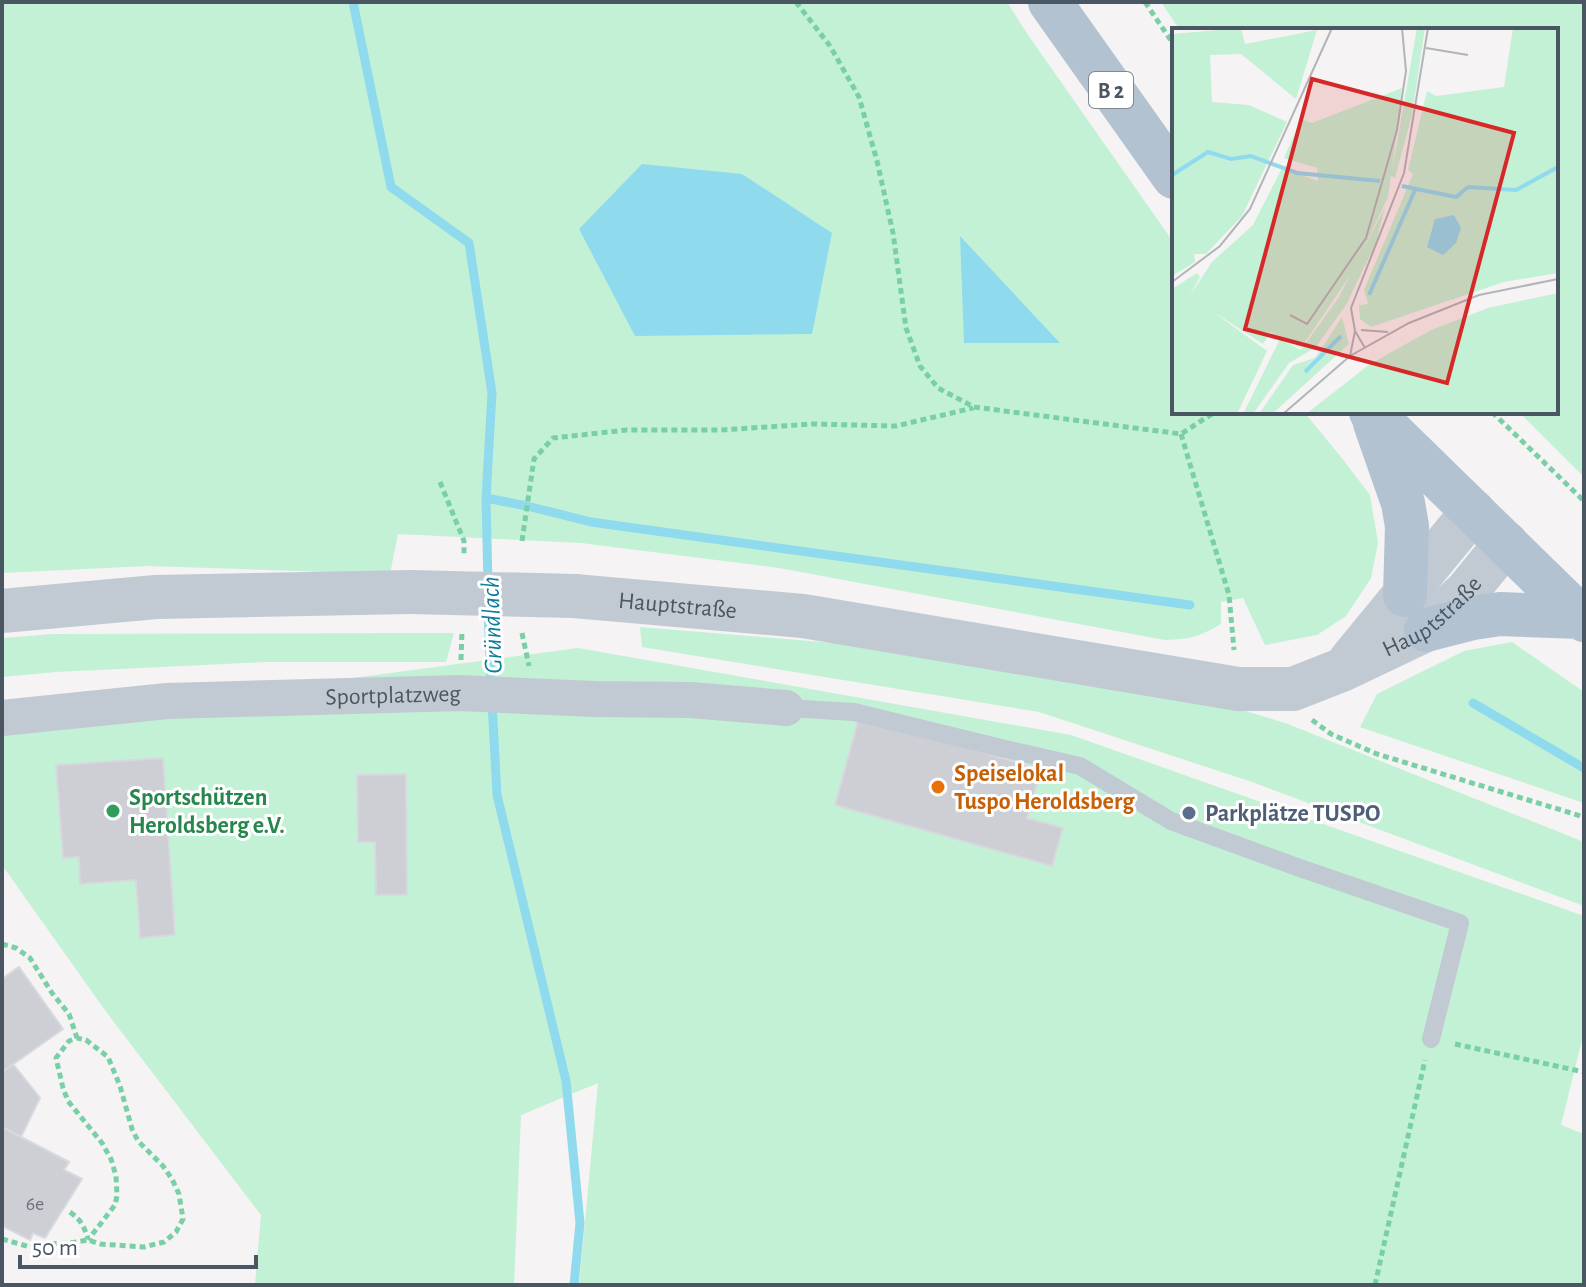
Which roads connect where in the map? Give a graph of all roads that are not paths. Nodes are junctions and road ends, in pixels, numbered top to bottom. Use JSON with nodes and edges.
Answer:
{"nodes":[{"id":1,"x":1050,"y":2,"type":"edge"},
{"id":2,"x":1172,"y":174,"type":"edge"},
{"id":3,"x":1372,"y":414,"type":"edge"},
{"id":4,"x":1373,"y":414,"type":"edge"},
{"id":5,"x":1473,"y":511,"type":"junction"},
{"id":6,"x":1506,"y":543,"type":"junction"},
{"id":7,"x":2,"y":611,"type":"edge"},
{"id":8,"x":1416,"y":612,"type":"junction"},
{"id":9,"x":1582,"y":619,"type":"edge"},
{"id":10,"x":786,"y":708,"type":"joint"},
{"id":11,"x":2,"y":718,"type":"edge"},
{"id":12,"x":1431,"y":1039,"type":"road end"}],
"edges":[{"from":1,"to":2,"type":"main road","number":"B 2"},
{"from":3,"to":8,"type":"main road"},
{"from":4,"to":5,"type":"main road"},
{"from":5,"to":6,"type":"main road"},
{"from":5,"to":8,"type":"street","name":"Hauptstraße"},
{"from":6,"to":8,"type":"street","name":"Hauptstraße"},
{"from":6,"to":9,"type":"main road"},
{"from":7,"to":8,"type":"street","name":"Hauptstraße","bridge":true},
{"from":8,"to":9,"type":"main road"},
{"from":10,"to":11,"type":"street","name":"Sportplatzweg"},
{"from":10,"to":12,"type":"lane"}]}
